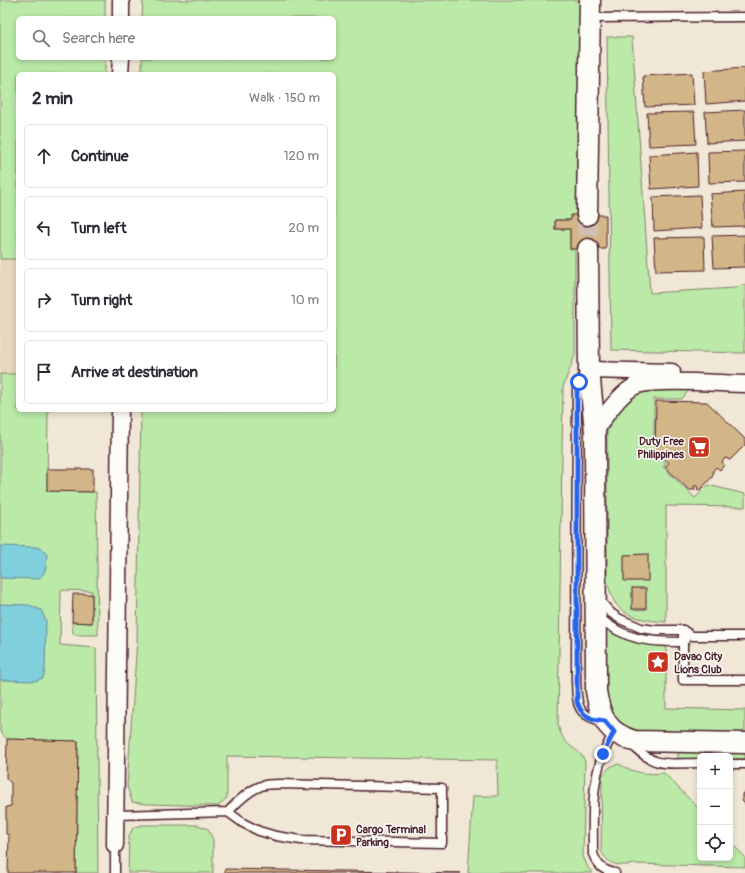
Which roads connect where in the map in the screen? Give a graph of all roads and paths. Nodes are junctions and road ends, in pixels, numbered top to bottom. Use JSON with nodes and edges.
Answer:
{"nodes":[{"id":1,"x":121,"y":0,"type":"edge"},
{"id":2,"x":590,"y":9,"type":"edge"},
{"id":3,"x":121,"y":16,"type":"edge"},
{"id":4,"x":745,"y":17,"type":"edge"},
{"id":5,"x":120,"y":60,"type":"edge"},
{"id":6,"x":120,"y":72,"type":"edge"},
{"id":7,"x":587,"y":215,"type":"tunnel mouth"},
{"id":8,"x":588,"y":249,"type":"tunnel mouth"},
{"id":9,"x":589,"y":370,"type":"junction"},
{"id":10,"x":745,"y":373,"type":"edge"},
{"id":11,"x":745,"y":384,"type":"edge"},
{"id":12,"x":120,"y":412,"type":"edge"},
{"id":13,"x":595,"y":431,"type":"junction"},
{"id":14,"x":596,"y":605,"type":"junction"},
{"id":15,"x":683,"y":630,"type":"junction"},
{"id":16,"x":692,"y":636,"type":"junction"},
{"id":17,"x":745,"y":636,"type":"edge"},
{"id":18,"x":683,"y":642,"type":"junction"},
{"id":19,"x":745,"y":680,"type":"edge"},
{"id":20,"x":615,"y":731,"type":"junction"},
{"id":21,"x":745,"y":743,"type":"edge"},
{"id":22,"x":697,"y":764,"type":"edge"},
{"id":23,"x":733,"y":764,"type":"edge"},
{"id":24,"x":745,"y":764,"type":"edge"},
{"id":25,"x":228,"y":812,"type":"junction"},
{"id":26,"x":116,"y":815,"type":"junction"},
{"id":27,"x":115,"y":845,"type":"joint"},
{"id":28,"x":115,"y":873,"type":"edge"},
{"id":29,"x":615,"y":873,"type":"edge"}],
"edges":[{"from":1,"to":3,"type":"street"},
{"from":2,"to":4,"type":"lane"},
{"from":2,"to":7,"type":"street"},
{"from":5,"to":6,"type":"street"},
{"from":8,"to":9,"type":"street"},
{"from":9,"to":10,"type":"street"},
{"from":9,"to":13,"type":"street"},
{"from":9,"to":20,"type":"lane"},
{"from":11,"to":13,"type":"street"},
{"from":12,"to":26,"type":"street"},
{"from":13,"to":14,"type":"street"},
{"from":14,"to":15,"type":"lane"},
{"from":14,"to":18,"type":"lane"},
{"from":14,"to":20,"type":"street"},
{"from":15,"to":16,"type":"lane"},
{"from":15,"to":18,"type":"lane"},
{"from":16,"to":17,"type":"lane"},
{"from":16,"to":18,"type":"lane"},
{"from":18,"to":19,"type":"lane"},
{"from":20,"to":21,"type":"street"},
{"from":20,"to":22,"type":"lane"},
{"from":20,"to":29,"type":"lane"},
{"from":23,"to":24,"type":"lane"},
{"from":25,"to":25,"type":"lane"},
{"from":25,"to":26,"type":"lane"},
{"from":26,"to":27,"type":"street"},
{"from":27,"to":28,"type":"lane"}]}
